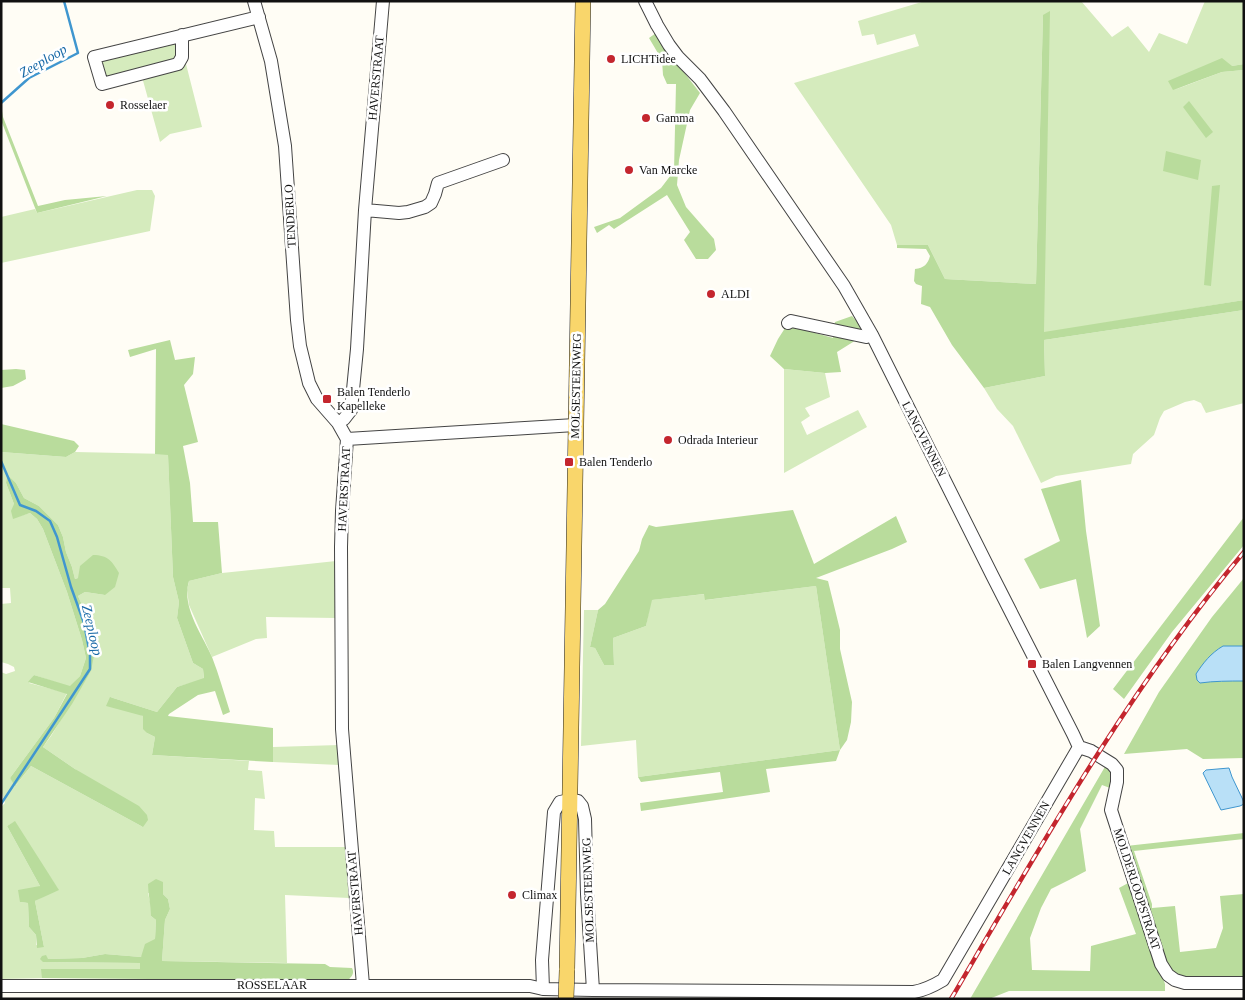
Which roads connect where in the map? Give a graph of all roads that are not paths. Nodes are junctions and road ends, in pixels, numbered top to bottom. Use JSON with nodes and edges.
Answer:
{"nodes":[{"id":1,"x":254,"y":1,"type":"edge"},
{"id":2,"x":383,"y":1,"type":"edge"},
{"id":3,"x":583,"y":1,"type":"edge"},
{"id":4,"x":645,"y":1,"type":"edge"},
{"id":5,"x":259,"y":17,"type":"junction"},
{"id":6,"x":182,"y":35,"type":"junction"},
{"id":7,"x":502,"y":160,"type":"dead end"},
{"id":8,"x":365,"y":210,"type":"junction"},
{"id":9,"x":788,"y":323,"type":"dead end"},
{"id":10,"x":872,"y":334,"type":"junction"},
{"id":11,"x":338,"y":423,"type":"junction"},
{"id":12,"x":575,"y":425,"type":"junction"},
{"id":13,"x":347,"y":439,"type":"junction"},
{"id":14,"x":1078,"y":747,"type":"junction"},
{"id":15,"x":570,"y":800,"type":"junction"},
{"id":16,"x":1244,"y":983,"type":"edge"},
{"id":17,"x":363,"y":985,"type":"junction"},
{"id":18,"x":1,"y":986,"type":"edge"},
{"id":19,"x":543,"y":989,"type":"junction"},
{"id":20,"x":593,"y":990,"type":"junction"},
{"id":21,"x":566,"y":999,"type":"edge"}],
"edges":[{"from":1,"to":5,"type":"street","name":"TENDERLO"},
{"from":2,"to":8,"type":"street","name":"HAVERSTRAAT"},
{"from":3,"to":12,"type":"main road","name":"MOLSESTEENWEG"},
{"from":4,"to":10,"type":"street","name":"LANGVENNEN"},
{"from":5,"to":6,"type":"street"},
{"from":5,"to":11,"type":"street","name":"TENDERLO"},
{"from":6,"to":6,"type":"street"},
{"from":7,"to":8,"type":"street"},
{"from":8,"to":11,"type":"street","name":"HAVERSTRAAT"},
{"from":9,"to":10,"type":"street"},
{"from":10,"to":14,"type":"street","name":"LANGVENNEN"},
{"from":11,"to":13,"type":"street","name":"HAVERSTRAAT"},
{"from":12,"to":13,"type":"street"},
{"from":12,"to":15,"type":"main road","name":"MOLSESTEENWEG"},
{"from":13,"to":17,"type":"street","name":"HAVERSTRAAT"},
{"from":14,"to":16,"type":"street","name":"MOLDERLOOPSTRAAT"},
{"from":14,"to":20,"type":"street","name":"LANGVENNEN"},
{"from":15,"to":19,"type":"street"},
{"from":15,"to":20,"type":"street","name":"MOLSESTEENWEG"},
{"from":15,"to":21,"type":"main road","name":"MOLSESTEENWEG","bridge":true},
{"from":17,"to":18,"type":"street","name":"ROSSELAAR"},
{"from":17,"to":19,"type":"street","name":"ROSSELAAR"},
{"from":19,"to":20,"type":"street","name":"LANGVENNEN"}]}
